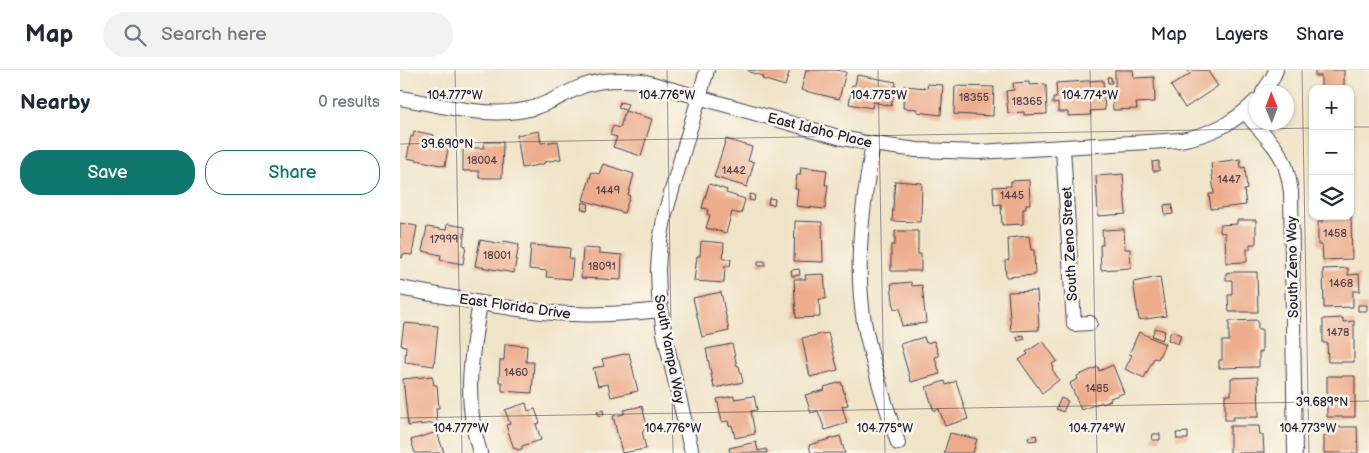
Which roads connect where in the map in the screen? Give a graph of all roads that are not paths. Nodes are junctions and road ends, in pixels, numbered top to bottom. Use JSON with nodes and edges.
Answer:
{"nodes":[{"id":1,"x":707,"y":70,"type":"edge"},
{"id":2,"x":1276,"y":70,"type":"edge"},
{"id":3,"x":1267,"y":85,"type":"edge"},
{"id":4,"x":700,"y":97,"type":"junction"},
{"id":5,"x":400,"y":98,"type":"edge"},
{"id":6,"x":1249,"y":108,"type":"edge"},
{"id":7,"x":1245,"y":112,"type":"junction"},
{"id":8,"x":873,"y":144,"type":"junction"},
{"id":9,"x":1063,"y":148,"type":"junction"},
{"id":10,"x":400,"y":288,"type":"edge"},
{"id":11,"x":480,"y":303,"type":"junction"},
{"id":12,"x":660,"y":310,"type":"junction"},
{"id":13,"x":1090,"y":324,"type":"dead end"},
{"id":14,"x":898,"y":443,"type":"dead end"},
{"id":15,"x":480,"y":453,"type":"edge"},
{"id":16,"x":692,"y":453,"type":"edge"},
{"id":17,"x":1295,"y":453,"type":"edge"}],
"edges":[{"from":1,"to":4,"type":"street","name":"South Yampa Way"},
{"from":2,"to":3,"type":"street"},
{"from":4,"to":5,"type":"street","name":"East Idaho Place"},
{"from":4,"to":8,"type":"street","name":"East Idaho Place"},
{"from":4,"to":12,"type":"street","name":"South Yampa Way"},
{"from":6,"to":7,"type":"street"},
{"from":7,"to":9,"type":"street","name":"East Idaho Place"},
{"from":7,"to":17,"type":"street","name":"South Zeno Way"},
{"from":8,"to":9,"type":"street","name":"East Idaho Place"},
{"from":8,"to":14,"type":"street"},
{"from":9,"to":13,"type":"street","name":"South Zeno Street"},
{"from":10,"to":11,"type":"street","name":"East Florida Drive"},
{"from":11,"to":12,"type":"street","name":"East Florida Drive"},
{"from":11,"to":15,"type":"street"},
{"from":12,"to":16,"type":"street","name":"South Yampa Way"}]}
